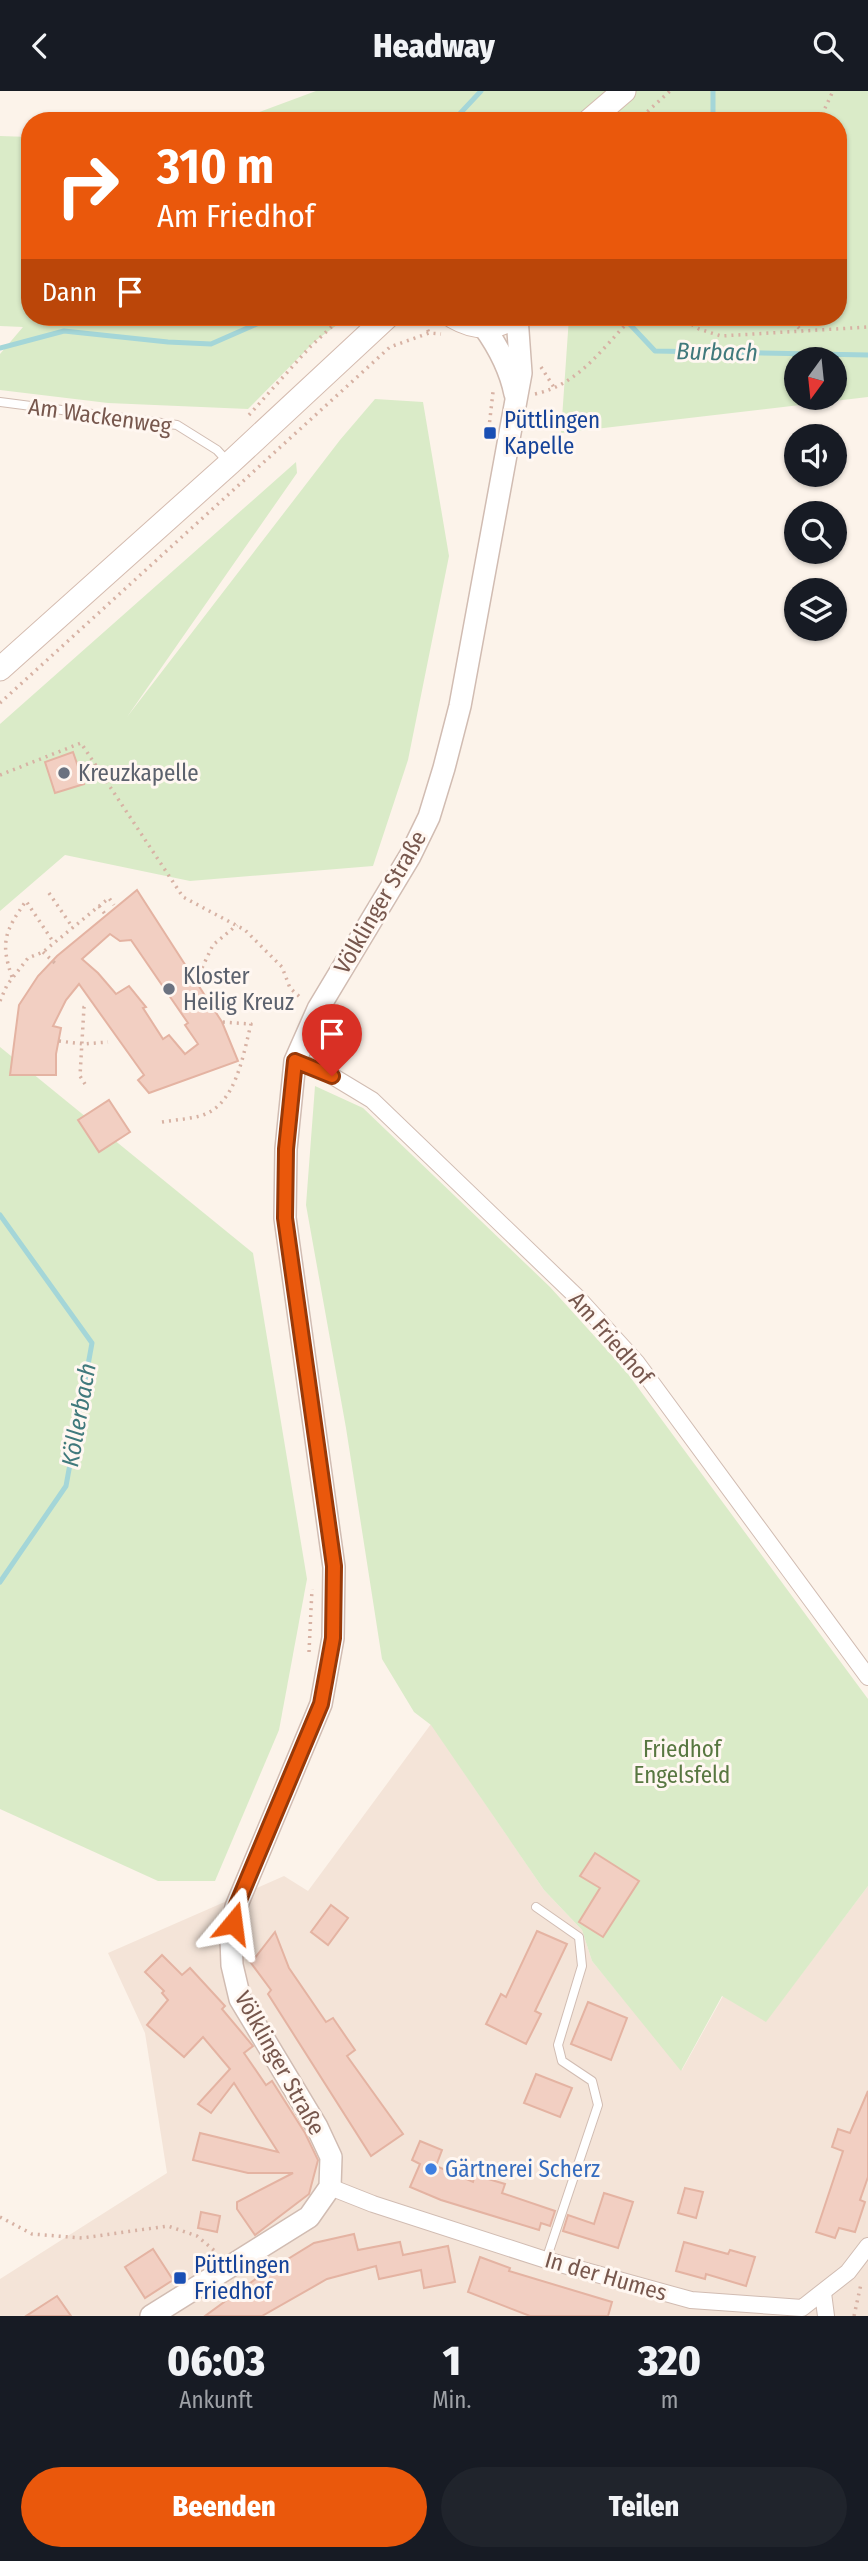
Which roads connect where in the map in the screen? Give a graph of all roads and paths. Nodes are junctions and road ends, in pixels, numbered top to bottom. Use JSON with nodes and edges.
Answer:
{"nodes":[{"id":1,"x":624,"y":91,"type":"edge"},
{"id":2,"x":670,"y":91,"type":"edge"},
{"id":3,"x":832,"y":91,"type":"edge"},
{"id":4,"x":600,"y":112,"type":"edge"},
{"id":5,"x":647,"y":112,"type":"edge"},
{"id":6,"x":822,"y":112,"type":"edge"},
{"id":7,"x":333,"y":326,"type":"edge"},
{"id":8,"x":380,"y":326,"type":"edge"},
{"id":9,"x":426,"y":326,"type":"edge"},
{"id":10,"x":478,"y":326,"type":"edge"},
{"id":11,"x":490,"y":326,"type":"edge"},
{"id":12,"x":517,"y":326,"type":"edge"},
{"id":13,"x":623,"y":326,"type":"edge"},
{"id":14,"x":694,"y":326,"type":"edge"},
{"id":15,"x":797,"y":326,"type":"edge"},
{"id":16,"x":484,"y":327,"type":"junction"},
{"id":17,"x":868,"y":327,"type":"edge"},
{"id":18,"x":803,"y":332,"type":"junction"},
{"id":19,"x":494,"y":384,"type":"dead end"},
{"id":20,"x":555,"y":389,"type":"dead end"},
{"id":21,"x":515,"y":396,"type":"junction"},
{"id":22,"x":0,"y":402,"type":"edge"},
{"id":23,"x":245,"y":419,"type":"dead end"},
{"id":24,"x":488,"y":438,"type":"dead end"},
{"id":25,"x":230,"y":463,"type":"junction"},
{"id":26,"x":0,"y":669,"type":"edge"},
{"id":27,"x":0,"y":703,"type":"edge"},
{"id":28,"x":0,"y":775,"type":"edge"},
{"id":29,"x":49,"y":893,"type":"dead end"},
{"id":30,"x":114,"y":905,"type":"dead end"},
{"id":31,"x":99,"y":907,"type":"junction"},
{"id":32,"x":105,"y":914,"type":"dead end"},
{"id":33,"x":237,"y":925,"type":"junction"},
{"id":34,"x":72,"y":928,"type":"junction"},
{"id":35,"x":54,"y":943,"type":"junction"},
{"id":36,"x":43,"y":953,"type":"junction"},
{"id":37,"x":58,"y":966,"type":"dead end"},
{"id":38,"x":199,"y":974,"type":"dead end"},
{"id":39,"x":13,"y":978,"type":"junction"},
{"id":40,"x":0,"y":1001,"type":"edge"},
{"id":41,"x":87,"y":1004,"type":"dead end"},
{"id":42,"x":308,"y":1005,"type":"dead end"},
{"id":43,"x":222,"y":1022,"type":"dead end"},
{"id":44,"x":59,"y":1041,"type":"dead end"},
{"id":45,"x":108,"y":1042,"type":"dead end"},
{"id":46,"x":83,"y":1044,"type":"junction"},
{"id":47,"x":295,"y":1061,"type":"junction"},
{"id":48,"x":85,"y":1084,"type":"dead end"},
{"id":49,"x":162,"y":1122,"type":"dead end"},
{"id":50,"x":312,"y":1580,"type":"dead end"},
{"id":51,"x":309,"y":1653,"type":"dead end"},
{"id":52,"x":868,"y":1677,"type":"edge"},
{"id":53,"x":536,"y":1907,"type":"dead end"},
{"id":54,"x":330,"y":2186,"type":"junction"},
{"id":55,"x":0,"y":2217,"type":"edge"},
{"id":56,"x":868,"y":2246,"type":"edge"},
{"id":57,"x":546,"y":2260,"type":"junction"},
{"id":58,"x":233,"y":2265,"type":"junction"},
{"id":59,"x":823,"y":2293,"type":"junction"},
{"id":60,"x":803,"y":2312,"type":"edge"},
{"id":61,"x":151,"y":2316,"type":"edge"},
{"id":62,"x":826,"y":2316,"type":"edge"}],
"edges":[{"from":1,"to":4,"type":"main road"},
{"from":2,"to":5,"type":"path"},
{"from":3,"to":6,"type":"path"},
{"from":7,"to":23,"type":"path"},
{"from":8,"to":25,"type":"main road"},
{"from":9,"to":27,"type":"path"},
{"from":10,"to":16,"type":"main road"},
{"from":11,"to":16,"type":"main road"},
{"from":12,"to":21,"type":"street","name":"Völklinger Straße"},
{"from":13,"to":20,"type":"path"},
{"from":14,"to":18,"type":"path"},
{"from":15,"to":18,"type":"path"},
{"from":16,"to":21,"type":"street","name":"Völklinger Straße"},
{"from":17,"to":18,"type":"path"},
{"from":19,"to":24,"type":"path"},
{"from":21,"to":47,"type":"street","name":"Völklinger Straße"},
{"from":22,"to":25,"type":"lane","name":"Am Wackenweg"},
{"from":25,"to":26,"type":"main road"},
{"from":28,"to":33,"type":"path"},
{"from":29,"to":34,"type":"path"},
{"from":30,"to":31,"type":"path"},
{"from":31,"to":32,"type":"path"},
{"from":31,"to":34,"type":"path"},
{"from":33,"to":38,"type":"path"},
{"from":33,"to":42,"type":"path"},
{"from":34,"to":35,"type":"path"},
{"from":35,"to":36,"type":"path"},
{"from":35,"to":39,"type":"path"},
{"from":36,"to":37,"type":"path"},
{"from":36,"to":39,"type":"path"},
{"from":39,"to":40,"type":"path"},
{"from":41,"to":46,"type":"path"},
{"from":43,"to":49,"type":"path"},
{"from":44,"to":46,"type":"path"},
{"from":45,"to":46,"type":"path"},
{"from":46,"to":48,"type":"path"},
{"from":47,"to":52,"type":"street","name":"Am Friedhof"},
{"from":47,"to":54,"type":"street","name":"Völklinger Straße"},
{"from":50,"to":51,"type":"path"},
{"from":53,"to":57,"type":"lane"},
{"from":54,"to":57,"type":"street","name":"In der Humes"},
{"from":54,"to":58,"type":"street"},
{"from":55,"to":58,"type":"path"},
{"from":56,"to":59,"type":"street","name":"In der Humes"},
{"from":57,"to":60,"type":"street","name":"In der Humes"},
{"from":58,"to":61,"type":"street"},
{"from":59,"to":60,"type":"street","name":"In der Humes"},
{"from":59,"to":62,"type":"street"}]}
